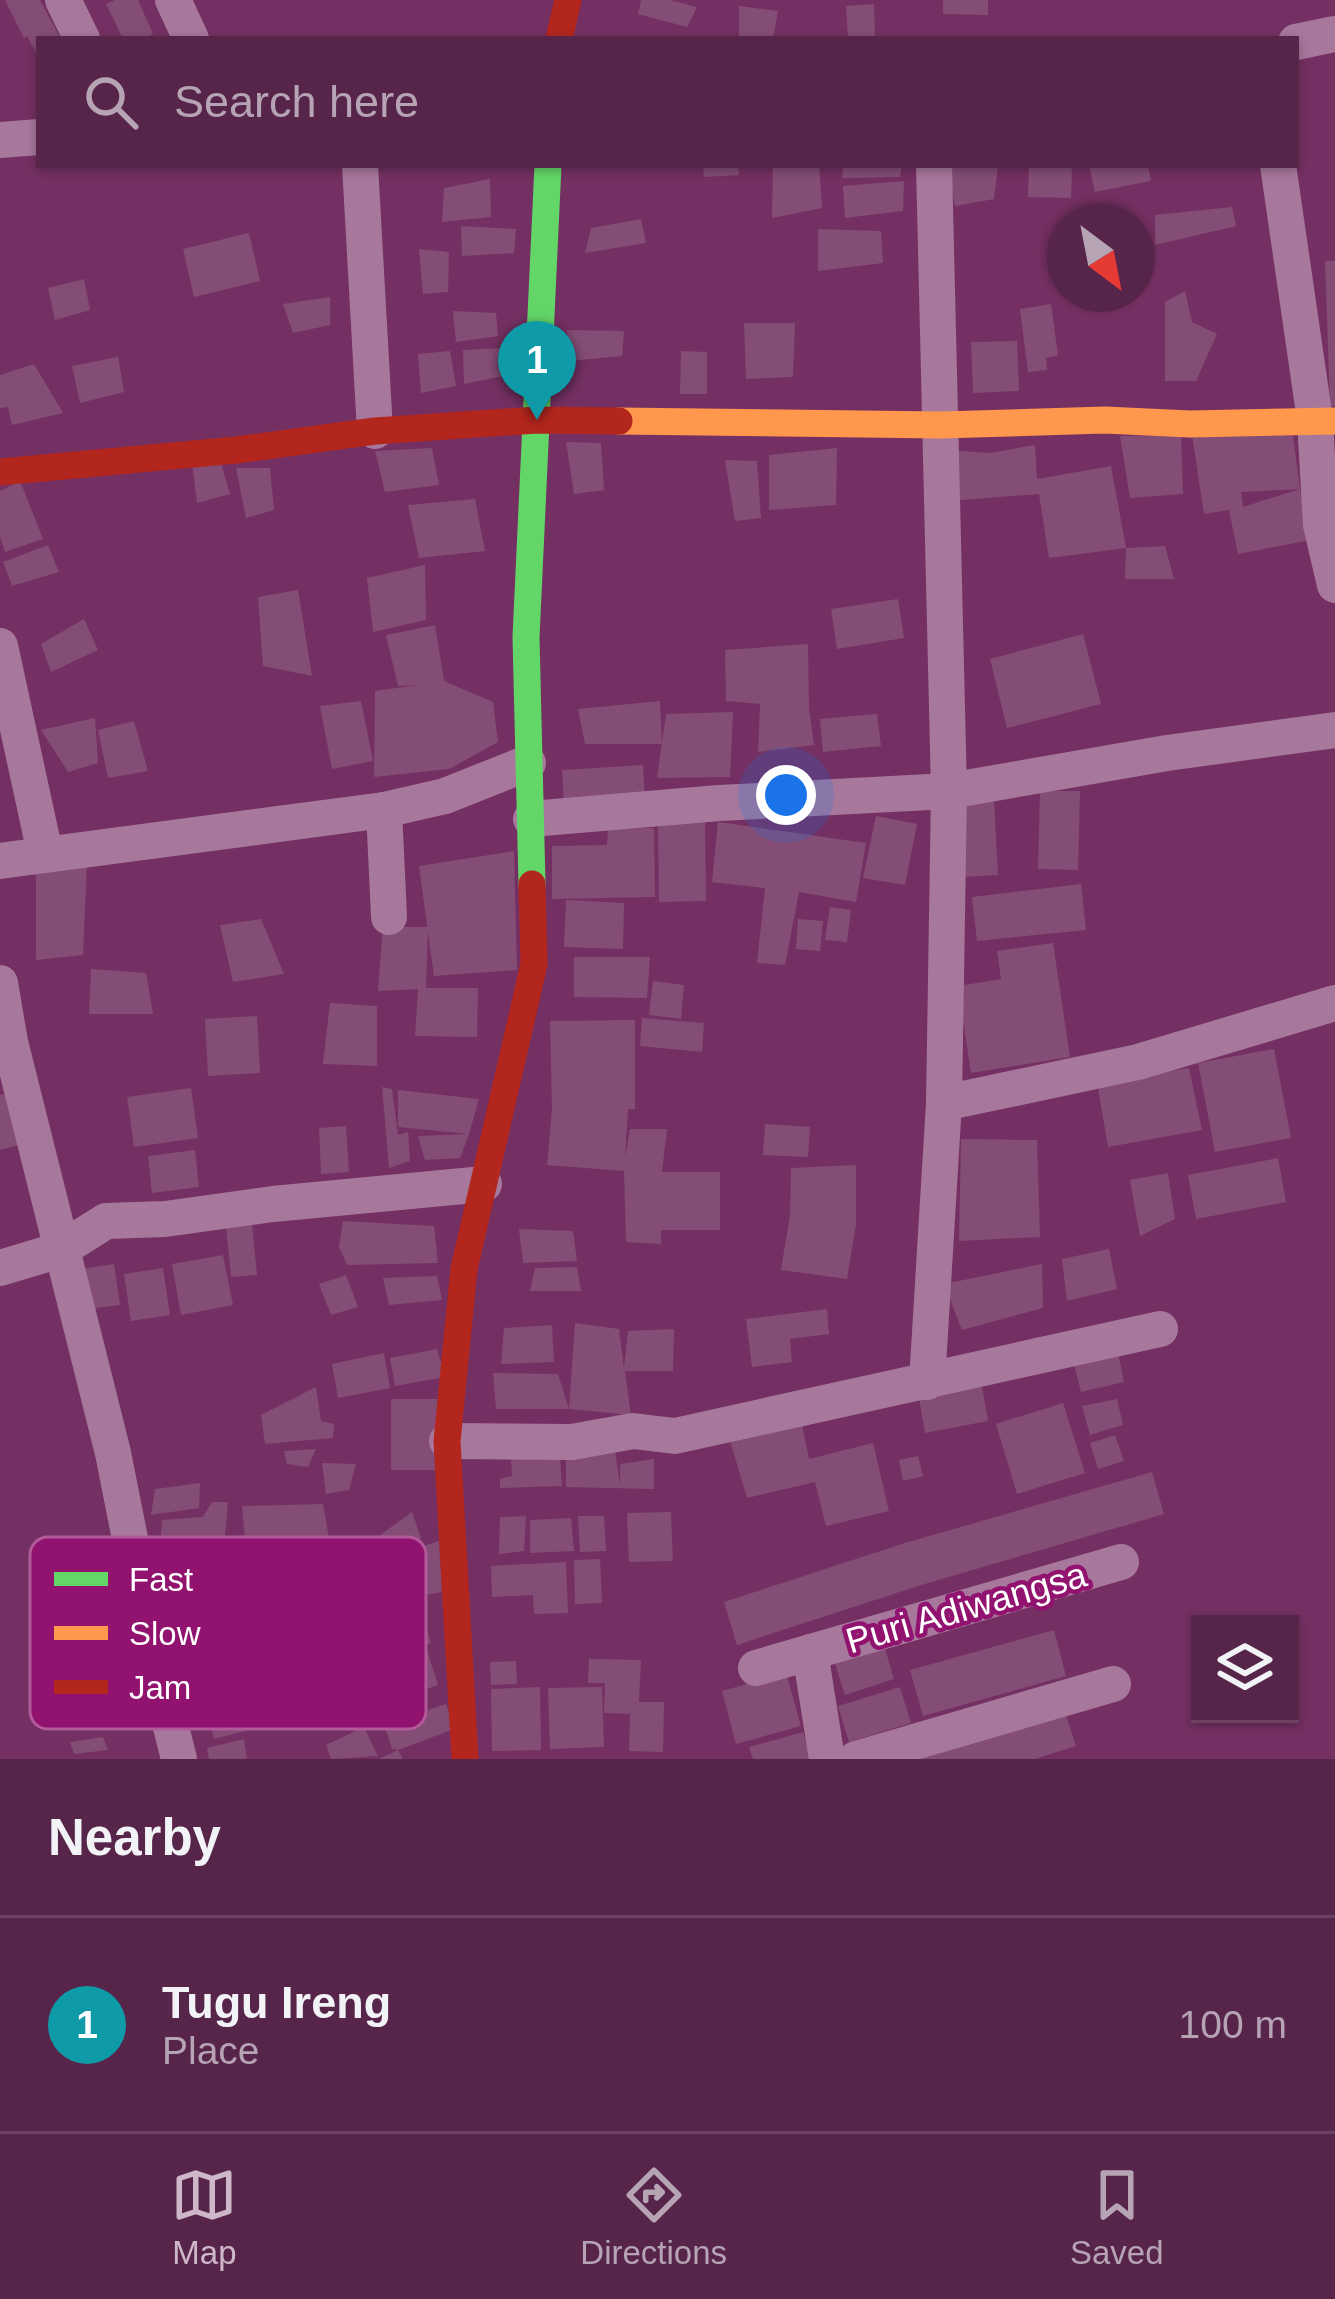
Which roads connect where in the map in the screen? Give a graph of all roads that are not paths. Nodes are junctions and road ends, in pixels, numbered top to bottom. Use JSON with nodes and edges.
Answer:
{"nodes":[{"id":1,"x":63,"y":0,"type":"edge"},
{"id":2,"x":173,"y":0,"type":"edge"},
{"id":3,"x":568,"y":0,"type":"edge"},
{"id":4,"x":1335,"y":34,"type":"edge"},
{"id":5,"x":81,"y":36,"type":"edge"},
{"id":6,"x":190,"y":36,"type":"edge"},
{"id":7,"x":560,"y":36,"type":"edge"},
{"id":8,"x":1299,"y":40,"type":"edge"},
{"id":9,"x":36,"y":137,"type":"edge"},
{"id":10,"x":0,"y":140,"type":"edge"},
{"id":11,"x":360,"y":168,"type":"edge"},
{"id":12,"x":548,"y":168,"type":"edge"},
{"id":13,"x":934,"y":168,"type":"edge"},
{"id":14,"x":1279,"y":168,"type":"edge"},
{"id":15,"x":537,"y":420,"type":"junction"},
{"id":16,"x":1325,"y":421,"type":"edge"},
{"id":17,"x":941,"y":425,"type":"junction"},
{"id":18,"x":375,"y":431,"type":"junction"},
{"id":19,"x":0,"y":472,"type":"edge"},
{"id":20,"x":1335,"y":585,"type":"edge"},
{"id":21,"x":0,"y":646,"type":"edge"},
{"id":22,"x":1335,"y":730,"type":"edge"},
{"id":23,"x":528,"y":763,"type":"junction"},
{"id":24,"x":949,"y":791,"type":"junction"},
{"id":25,"x":384,"y":810,"type":"junction"},
{"id":26,"x":531,"y":819,"type":"junction"},
{"id":27,"x":45,"y":854,"type":"junction"},
{"id":28,"x":0,"y":861,"type":"edge"},
{"id":29,"x":389,"y":917,"type":"dead end"},
{"id":30,"x":0,"y":983,"type":"edge"},
{"id":31,"x":1335,"y":1003,"type":"edge"},
{"id":32,"x":9,"y":1079,"type":"edge"},
{"id":33,"x":944,"y":1103,"type":"junction"},
{"id":34,"x":484,"y":1184,"type":"junction"},
{"id":35,"x":60,"y":1250,"type":"junction"},
{"id":36,"x":0,"y":1268,"type":"edge"},
{"id":37,"x":1160,"y":1329,"type":"dead end"},
{"id":38,"x":927,"y":1382,"type":"junction"},
{"id":39,"x":447,"y":1442,"type":"junction"},
{"id":40,"x":130,"y":1537,"type":"edge"},
{"id":41,"x":1121,"y":1562,"type":"dead end"},
{"id":42,"x":810,"y":1652,"type":"junction"},
{"id":43,"x":756,"y":1668,"type":"dead end"},
{"id":44,"x":1113,"y":1684,"type":"dead end"},
{"id":45,"x":171,"y":1729,"type":"edge"},
{"id":46,"x":178,"y":1759,"type":"edge"},
{"id":47,"x":465,"y":1759,"type":"edge"},
{"id":48,"x":826,"y":1759,"type":"edge"},
{"id":49,"x":856,"y":1759,"type":"edge"}],
"edges":[{"from":1,"to":5,"type":"street"},
{"from":2,"to":6,"type":"street"},
{"from":3,"to":7,"type":"street"},
{"from":4,"to":8,"type":"street"},
{"from":9,"to":10,"type":"street"},
{"from":11,"to":18,"type":"street"},
{"from":12,"to":15,"type":"street"},
{"from":13,"to":17,"type":"street"},
{"from":14,"to":16,"type":"street"},
{"from":15,"to":17,"type":"street"},
{"from":15,"to":18,"type":"street"},
{"from":15,"to":23,"type":"street"},
{"from":16,"to":17,"type":"street"},
{"from":16,"to":20,"type":"street"},
{"from":17,"to":24,"type":"street"},
{"from":18,"to":19,"type":"street"},
{"from":21,"to":27,"type":"street"},
{"from":22,"to":24,"type":"street"},
{"from":23,"to":25,"type":"street"},
{"from":23,"to":26,"type":"street"},
{"from":24,"to":26,"type":"street"},
{"from":24,"to":33,"type":"street"},
{"from":25,"to":27,"type":"street"},
{"from":25,"to":29,"type":"street"},
{"from":26,"to":34,"type":"street"},
{"from":27,"to":28,"type":"street"},
{"from":30,"to":32,"type":"street"},
{"from":31,"to":33,"type":"street"},
{"from":32,"to":35,"type":"street"},
{"from":33,"to":38,"type":"street"},
{"from":34,"to":35,"type":"street"},
{"from":34,"to":39,"type":"street"},
{"from":35,"to":36,"type":"street"},
{"from":35,"to":40,"type":"street"},
{"from":37,"to":38,"type":"street"},
{"from":38,"to":39,"type":"street"},
{"from":39,"to":47,"type":"street"},
{"from":41,"to":42,"type":"street","name":"Puri Adiwangsa"},
{"from":42,"to":43,"type":"street","name":"Puri Adiwangsa"},
{"from":42,"to":48,"type":"street","name":"Puri Adiwangsa"},
{"from":44,"to":49,"type":"street"},
{"from":45,"to":46,"type":"street"}]}
